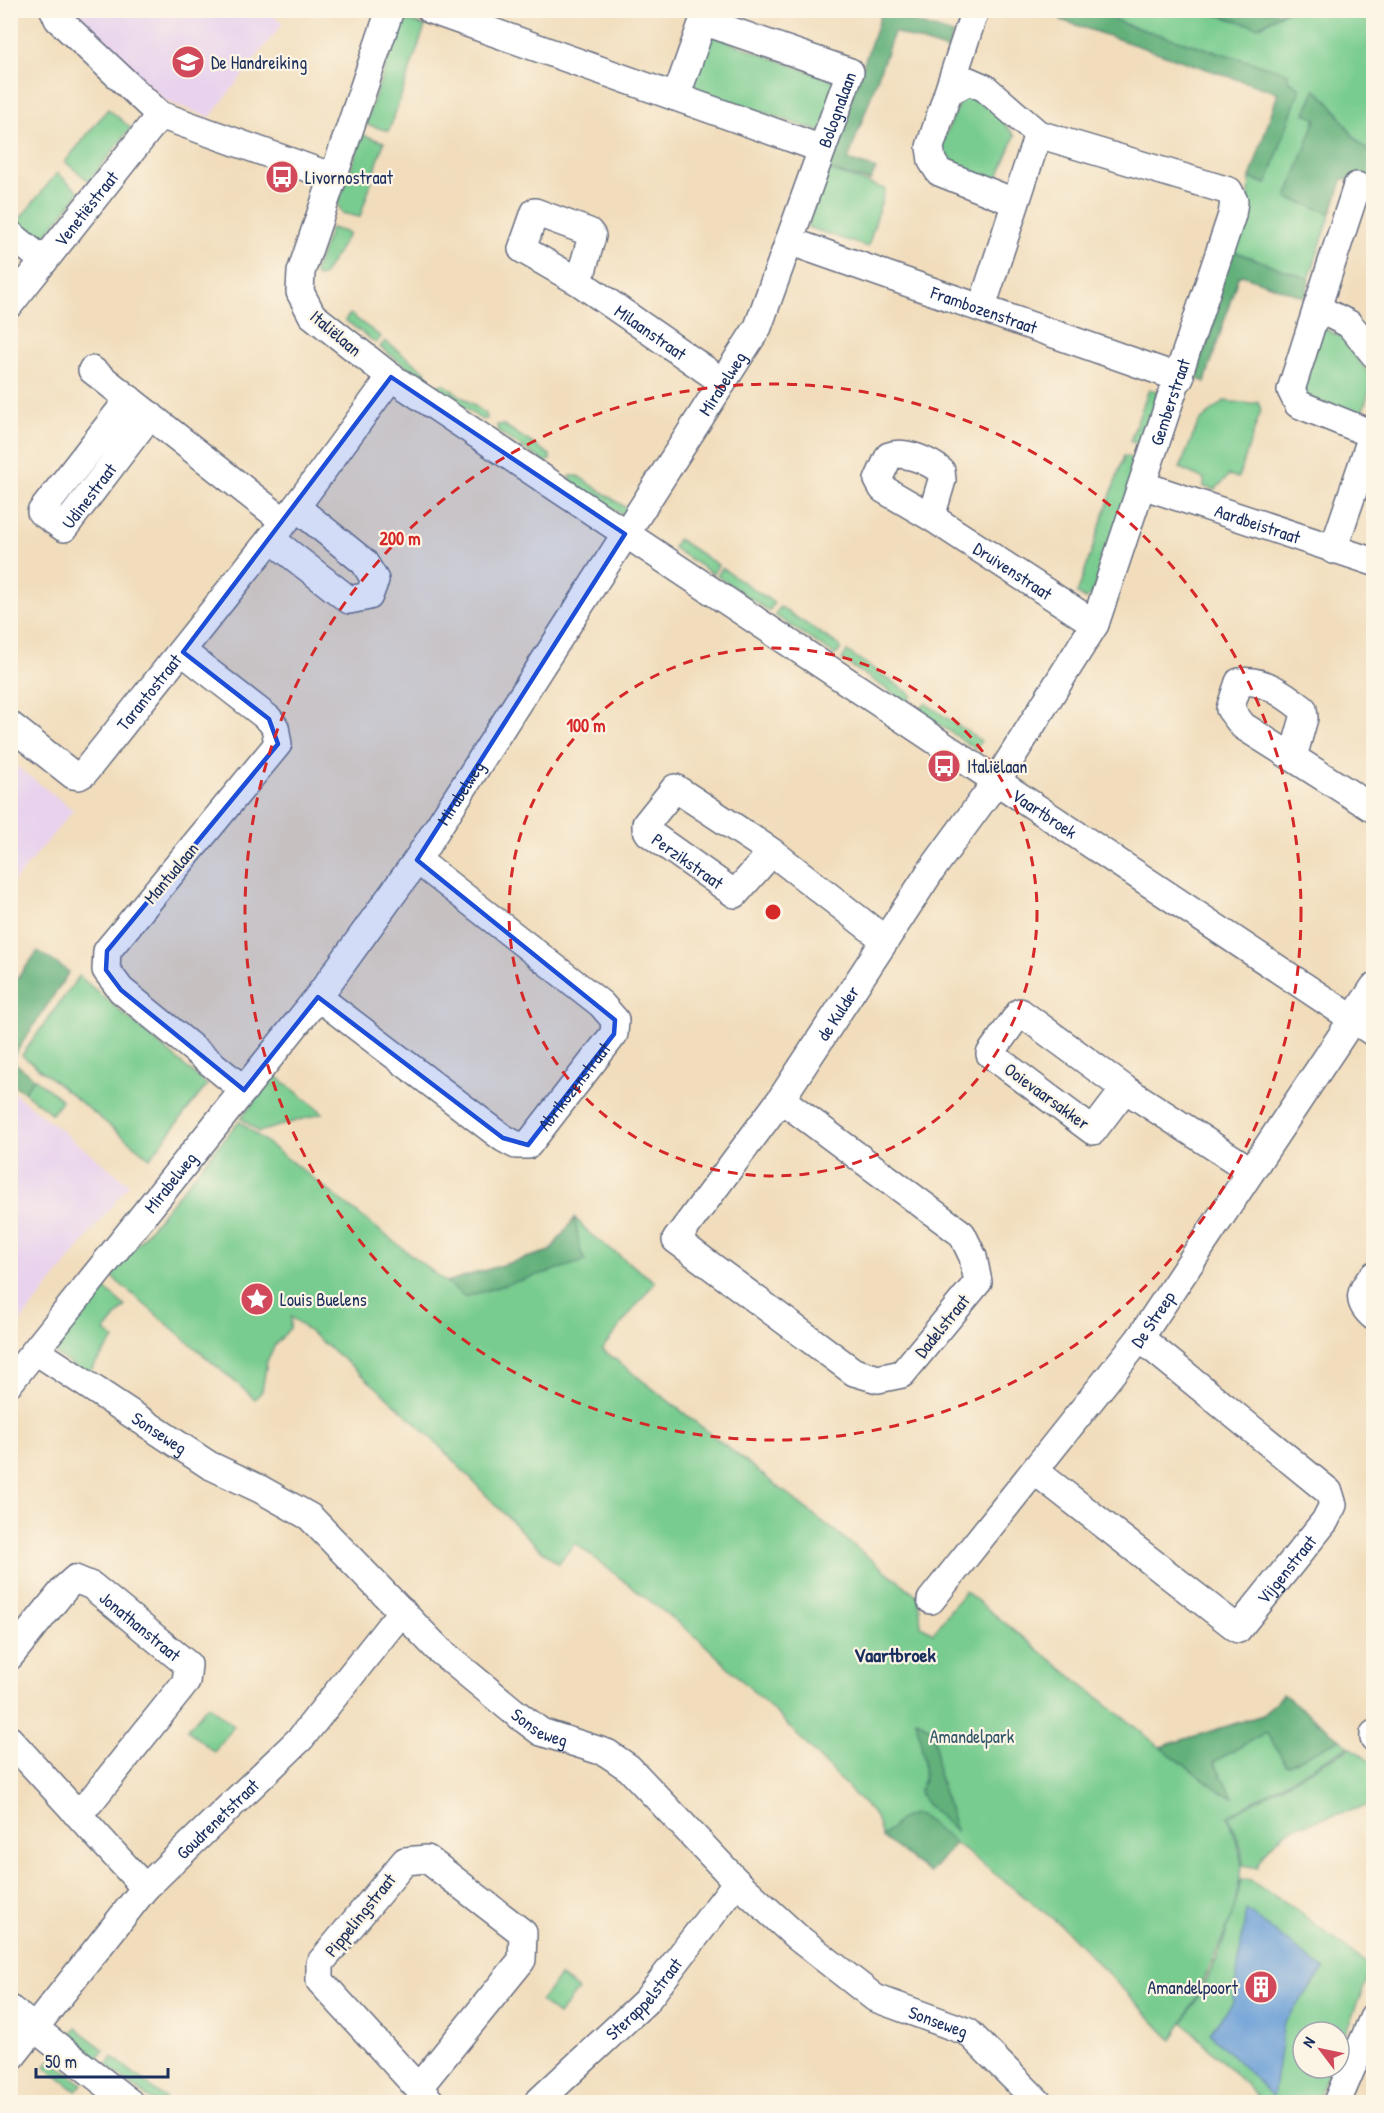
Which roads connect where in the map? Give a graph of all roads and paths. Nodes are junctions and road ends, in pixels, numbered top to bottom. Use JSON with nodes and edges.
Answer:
{"nodes":[{"id":1,"x":54,"y":10,"type":"edge"},
{"id":2,"x":390,"y":10,"type":"edge"},
{"id":3,"x":431,"y":10,"type":"edge"},
{"id":4,"x":975,"y":10,"type":"edge"},
{"id":5,"x":705,"y":16,"type":"edge"},
{"id":6,"x":950,"y":92,"type":"junction"},
{"id":7,"x":676,"y":97,"type":"junction"},
{"id":8,"x":160,"y":115,"type":"junction"},
{"id":9,"x":1038,"y":134,"type":"junction"},
{"id":10,"x":822,"y":149,"type":"junction"},
{"id":11,"x":333,"y":177,"type":"junction"},
{"id":12,"x":1357,"y":186,"type":"dead end"},
{"id":13,"x":1014,"y":202,"type":"junction"},
{"id":14,"x":10,"y":234,"type":"edge"},
{"id":15,"x":789,"y":241,"type":"junction"},
{"id":16,"x":45,"y":261,"type":"junction"},
{"id":17,"x":579,"y":282,"type":"dead end"},
{"id":18,"x":10,"y":304,"type":"edge"},
{"id":19,"x":982,"y":307,"type":"junction"},
{"id":20,"x":1317,"y":308,"type":"junction"},
{"id":21,"x":1374,"y":354,"type":"edge"},
{"id":22,"x":92,"y":370,"type":"dead end"},
{"id":23,"x":391,"y":377,"type":"junction"},
{"id":24,"x":1180,"y":378,"type":"junction"},
{"id":25,"x":723,"y":382,"type":"junction"},
{"id":26,"x":129,"y":399,"type":"junction"},
{"id":27,"x":150,"y":415,"type":"junction"},
{"id":28,"x":1373,"y":432,"type":"edge"},
{"id":29,"x":1142,"y":485,"type":"junction"},
{"id":30,"x":931,"y":517,"type":"dead end"},
{"id":31,"x":284,"y":523,"type":"junction"},
{"id":32,"x":625,"y":534,"type":"junction"},
{"id":33,"x":1333,"y":549,"type":"junction"},
{"id":34,"x":1374,"y":562,"type":"edge"},
{"id":35,"x":1095,"y":624,"type":"junction"},
{"id":36,"x":183,"y":652,"type":"junction"},
{"id":37,"x":10,"y":725,"type":"edge"},
{"id":38,"x":1293,"y":757,"type":"dead end"},
{"id":39,"x":996,"y":782,"type":"junction"},
{"id":40,"x":1374,"y":809,"type":"edge"},
{"id":41,"x":772,"y":852,"type":"dead end"},
{"id":42,"x":417,"y":860,"type":"junction"},
{"id":43,"x":885,"y":940,"type":"junction"},
{"id":44,"x":1374,"y":987,"type":"edge"},
{"id":45,"x":318,"y":997,"type":"junction"},
{"id":46,"x":1363,"y":1026,"type":"edge"},
{"id":47,"x":1125,"y":1089,"type":"junction"},
{"id":48,"x":244,"y":1090,"type":"junction"},
{"id":49,"x":781,"y":1099,"type":"junction"},
{"id":50,"x":1250,"y":1170,"type":"junction"},
{"id":51,"x":676,"y":1240,"type":"joint"},
{"id":52,"x":1374,"y":1275,"type":"edge"},
{"id":53,"x":1374,"y":1317,"type":"edge"},
{"id":54,"x":1140,"y":1338,"type":"junction"},
{"id":55,"x":36,"y":1351,"type":"junction"},
{"id":56,"x":10,"y":1382,"type":"edge"},
{"id":57,"x":1035,"y":1471,"type":"junction"},
{"id":58,"x":931,"y":1600,"type":"dead end"},
{"id":59,"x":402,"y":1611,"type":"junction"},
{"id":60,"x":10,"y":1656,"type":"edge"},
{"id":61,"x":1374,"y":1734,"type":"edge"},
{"id":62,"x":1374,"y":1738,"type":"edge"},
{"id":63,"x":10,"y":1740,"type":"edge"},
{"id":64,"x":75,"y":1812,"type":"junction"},
{"id":65,"x":737,"y":1882,"type":"junction"},
{"id":66,"x":145,"y":1888,"type":"junction"},
{"id":67,"x":10,"y":2009,"type":"edge"},
{"id":68,"x":1374,"y":2016,"type":"edge"},
{"id":69,"x":35,"y":2028,"type":"junction"},
{"id":70,"x":10,"y":2059,"type":"edge"},
{"id":71,"x":424,"y":2095,"type":"edge"},
{"id":72,"x":129,"y":2103,"type":"edge"},
{"id":73,"x":538,"y":2103,"type":"edge"},
{"id":74,"x":1038,"y":2103,"type":"edge"},
{"id":75,"x":1337,"y":2103,"type":"edge"}],
"edges":[{"from":1,"to":8,"type":"street"},
{"from":2,"to":11,"type":"street","name":"Italiëlaan"},
{"from":3,"to":7,"type":"street","name":"Bolognalaan"},
{"from":4,"to":6,"type":"street"},
{"from":5,"to":7,"type":"street","name":"Bolognalaan"},
{"from":5,"to":10,"type":"street","name":"Bolognalaan"},
{"from":6,"to":9,"type":"street","name":"Gemberstraat"},
{"from":6,"to":13,"type":"street"},
{"from":7,"to":10,"type":"street","name":"Bolognalaan"},
{"from":8,"to":11,"type":"street"},
{"from":8,"to":16,"type":"street","name":"Venetiëstraat"},
{"from":9,"to":13,"type":"street"},
{"from":9,"to":24,"type":"street","name":"Gemberstraat"},
{"from":10,"to":15,"type":"street","name":"Mirabelweg"},
{"from":11,"to":23,"type":"street","name":"Italiëlaan"},
{"from":12,"to":20,"type":"street"},
{"from":13,"to":19,"type":"street"},
{"from":14,"to":16,"type":"street"},
{"from":15,"to":19,"type":"street","name":"Frambozenstraat"},
{"from":15,"to":25,"type":"street","name":"Mirabelweg"},
{"from":16,"to":18,"type":"street","name":"Venetiëstraat"},
{"from":17,"to":25,"type":"street","name":"Milaanstraat"},
{"from":19,"to":24,"type":"street","name":"Frambozenstraat"},
{"from":20,"to":21,"type":"street"},
{"from":20,"to":28,"type":"street"},
{"from":22,"to":26,"type":"street"},
{"from":23,"to":31,"type":"street","name":"Tarantostraat"},
{"from":23,"to":32,"type":"street","name":"Italiëlaan"},
{"from":24,"to":29,"type":"street","name":"Gemberstraat"},
{"from":25,"to":32,"type":"street","name":"Mirabelweg"},
{"from":26,"to":27,"type":"street"},
{"from":26,"to":27,"type":"street","name":"Udinestraat"},
{"from":27,"to":31,"type":"street"},
{"from":28,"to":33,"type":"street"},
{"from":29,"to":33,"type":"street","name":"Aardbeistraat"},
{"from":29,"to":35,"type":"street","name":"Gemberstraat"},
{"from":30,"to":35,"type":"street","name":"Druivenstraat"},
{"from":31,"to":36,"type":"street","name":"Tarantostraat"},
{"from":32,"to":39,"type":"street","name":"Vaartbroek"},
{"from":32,"to":42,"type":"street","name":"Mirabelweg"},
{"from":33,"to":34,"type":"street","name":"Aardbeistraat"},
{"from":35,"to":39,"type":"street","name":"Gemberstraat"},
{"from":36,"to":37,"type":"street","name":"Tarantostraat"},
{"from":36,"to":48,"type":"street","name":"Mantualaan"},
{"from":38,"to":40,"type":"street"},
{"from":39,"to":43,"type":"street","name":"de Kulder"},
{"from":39,"to":46,"type":"street","name":"Vaartbroek"},
{"from":41,"to":43,"type":"street"},
{"from":42,"to":45,"type":"street","name":"Mirabelweg"},
{"from":42,"to":45,"type":"street","name":"Abrikozenstraat"},
{"from":43,"to":49,"type":"street","name":"de Kulder"},
{"from":44,"to":46,"type":"street","name":"De Streep"},
{"from":45,"to":48,"type":"street","name":"Mirabelweg"},
{"from":46,"to":50,"type":"street","name":"De Streep"},
{"from":47,"to":47,"type":"street","name":"Ooievaarsakker"},
{"from":47,"to":50,"type":"street","name":"Ooievaarsakker"},
{"from":48,"to":55,"type":"street","name":"Mirabelweg"},
{"from":49,"to":51,"type":"street","name":"de Kulder"},
{"from":49,"to":51,"type":"street","name":"Dadelstraat"},
{"from":50,"to":54,"type":"street","name":"De Streep"},
{"from":52,"to":53,"type":"street"},
{"from":54,"to":57,"type":"street","name":"De Streep"},
{"from":54,"to":57,"type":"street","name":"Vijgenstraat"},
{"from":55,"to":56,"type":"street","name":"Mirabelweg"},
{"from":55,"to":59,"type":"street","name":"Sonseweg"},
{"from":57,"to":58,"type":"street","name":"De Streep"},
{"from":59,"to":65,"type":"street","name":"Sonseweg"},
{"from":59,"to":66,"type":"street","name":"Goudrenetstraat"},
{"from":60,"to":64,"type":"street","name":"Jonathanstraat"},
{"from":61,"to":62,"type":"street"},
{"from":63,"to":64,"type":"street"},
{"from":64,"to":66,"type":"street"},
{"from":65,"to":73,"type":"street","name":"Sterappelstraat"},
{"from":65,"to":74,"type":"street","name":"Sonseweg"},
{"from":66,"to":69,"type":"street","name":"Goudrenetstraat"},
{"from":67,"to":69,"type":"street"},
{"from":68,"to":75,"type":"street"},
{"from":69,"to":70,"type":"street","name":"Goudrenetstraat"},
{"from":69,"to":72,"type":"street"},
{"from":71,"to":71,"type":"street","name":"Pippelingstraat"}]}
